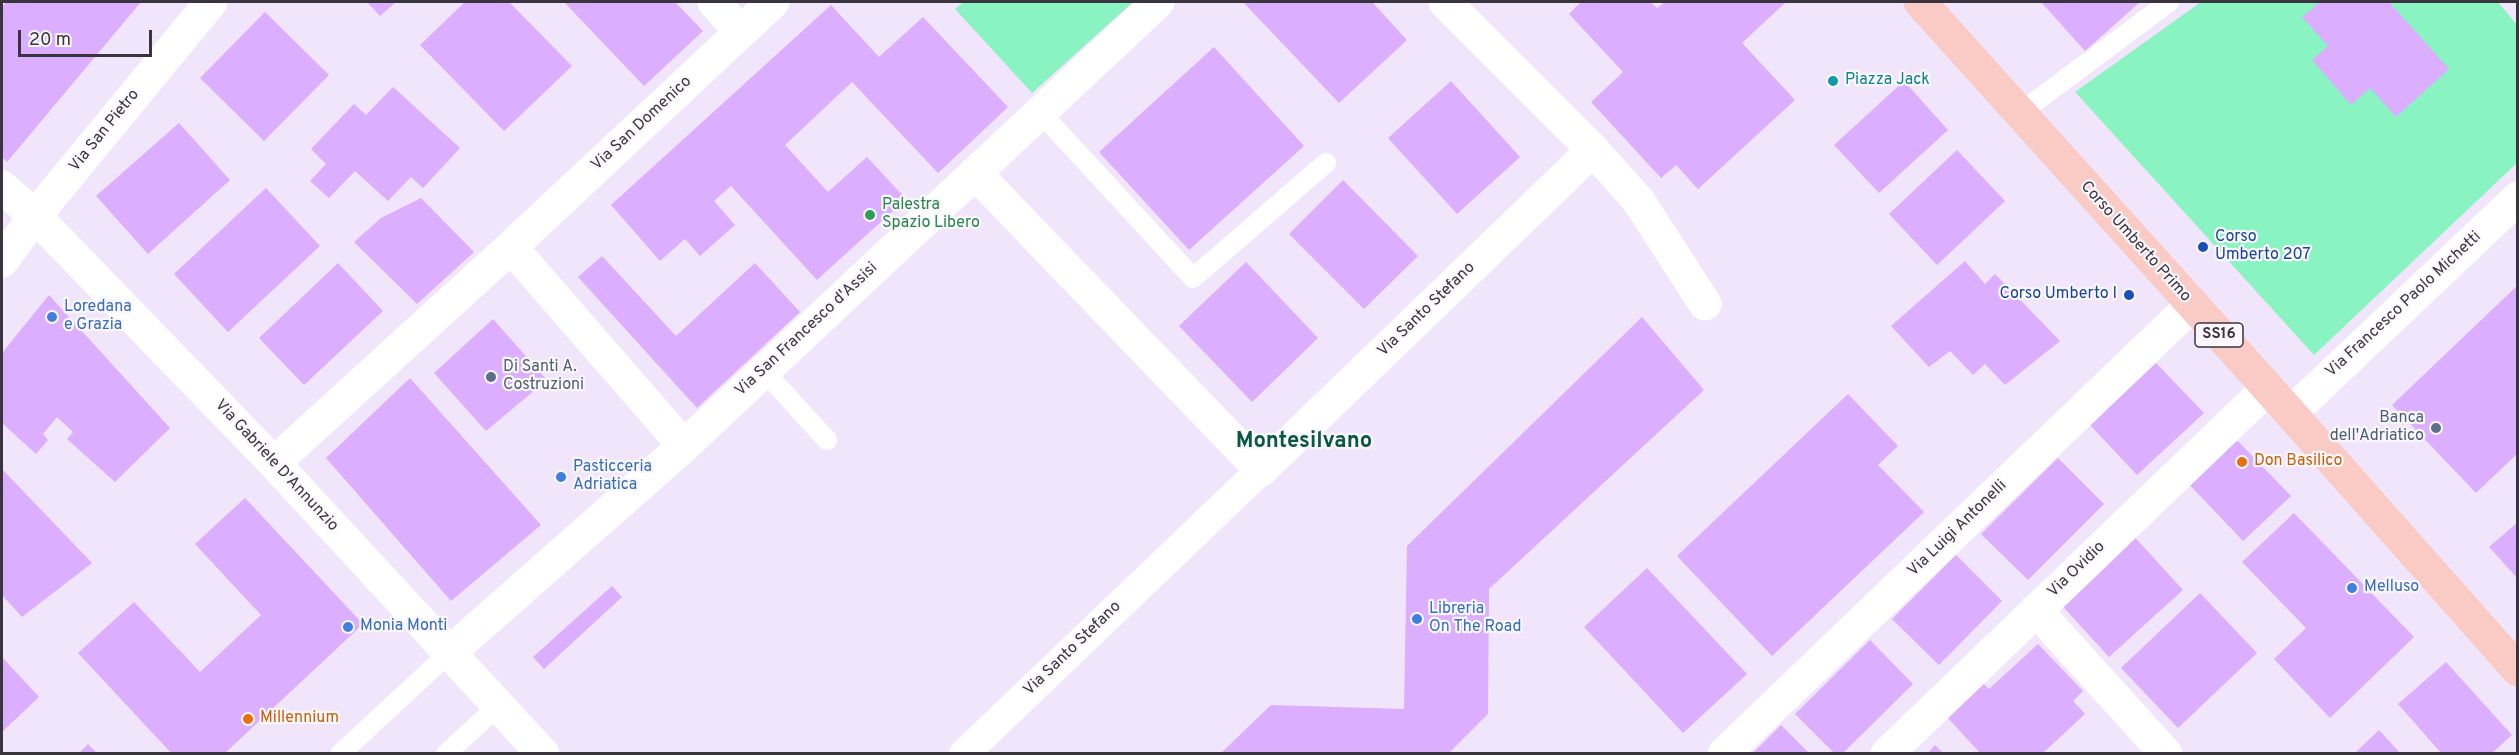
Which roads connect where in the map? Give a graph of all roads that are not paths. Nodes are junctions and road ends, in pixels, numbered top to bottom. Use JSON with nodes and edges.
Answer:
{"nodes":[{"id":1,"x":211,"y":2,"type":"edge"},
{"id":2,"x":714,"y":2,"type":"edge"},
{"id":3,"x":773,"y":2,"type":"edge"},
{"id":4,"x":1158,"y":2,"type":"edge"},
{"id":5,"x":1445,"y":2,"type":"edge"},
{"id":6,"x":1920,"y":2,"type":"edge"},
{"id":7,"x":2169,"y":2,"type":"edge"},
{"id":8,"x":740,"y":31,"type":"junction"},
{"id":9,"x":1040,"y":112,"type":"junction"},
{"id":10,"x":2020,"y":113,"type":"junction"},
{"id":11,"x":1593,"y":150,"type":"junction"},
{"id":12,"x":1326,"y":163,"type":"dead end"},
{"id":13,"x":975,"y":173,"type":"junction"},
{"id":14,"x":2,"y":187,"type":"edge"},
{"id":15,"x":2517,"y":198,"type":"edge"},
{"id":16,"x":35,"y":216,"type":"junction"},
{"id":17,"x":511,"y":248,"type":"junction"},
{"id":18,"x":2,"y":261,"type":"edge"},
{"id":19,"x":1705,"y":304,"type":"dead end"},
{"id":20,"x":2192,"y":306,"type":"junction"},
{"id":21,"x":764,"y":370,"type":"junction"},
{"id":22,"x":2268,"y":387,"type":"junction"},
{"id":23,"x":2291,"y":413,"type":"junction"},
{"id":24,"x":827,"y":440,"type":"dead end"},
{"id":25,"x":684,"y":446,"type":"junction"},
{"id":26,"x":274,"y":463,"type":"junction"},
{"id":27,"x":1261,"y":470,"type":"junction"},
{"id":28,"x":2036,"y":610,"type":"junction"},
{"id":29,"x":449,"y":654,"type":"junction"},
{"id":30,"x":2517,"y":670,"type":"edge"},
{"id":31,"x":498,"y":706,"type":"junction"},
{"id":32,"x":340,"y":753,"type":"edge"},
{"id":33,"x":446,"y":753,"type":"edge"},
{"id":34,"x":543,"y":753,"type":"edge"},
{"id":35,"x":964,"y":753,"type":"edge"},
{"id":36,"x":1724,"y":753,"type":"edge"},
{"id":37,"x":1887,"y":753,"type":"edge"},
{"id":38,"x":2166,"y":753,"type":"edge"}],
"edges":[{"from":1,"to":16,"type":"street","name":"Via San Pietro"},
{"from":2,"to":8,"type":"street"},
{"from":3,"to":8,"type":"street","name":"Via San Domenico"},
{"from":4,"to":9,"type":"street","name":"Via San Francesco d'Assisi"},
{"from":5,"to":11,"type":"street"},
{"from":6,"to":10,"type":"main road","name":"Corso Umberto Primo","number":"SS16"},
{"from":7,"to":10,"type":"lane"},
{"from":8,"to":17,"type":"street","name":"Via San Domenico"},
{"from":9,"to":12,"type":"lane"},
{"from":9,"to":13,"type":"street","name":"Via San Francesco d'Assisi"},
{"from":10,"to":20,"type":"main road","name":"Corso Umberto Primo","number":"SS16"},
{"from":11,"to":19,"type":"street"},
{"from":11,"to":27,"type":"street","name":"Via Santo Stefano"},
{"from":13,"to":21,"type":"street","name":"Via San Francesco d'Assisi"},
{"from":13,"to":27,"type":"street"},
{"from":14,"to":16,"type":"street","name":"Via Gabriele D'Annunzio"},
{"from":15,"to":23,"type":"street","name":"Via Francesco Paolo Michetti"},
{"from":16,"to":18,"type":"street","name":"Via San Pietro"},
{"from":16,"to":26,"type":"street","name":"Via Gabriele D'Annunzio"},
{"from":17,"to":25,"type":"street"},
{"from":17,"to":26,"type":"street","name":"Via San Domenico"},
{"from":20,"to":22,"type":"main road","name":"Corso Umberto Primo","number":"SS16"},
{"from":20,"to":36,"type":"street","name":"Via Luigi Antonelli"},
{"from":21,"to":24,"type":"lane"},
{"from":21,"to":25,"type":"street","name":"Via San Francesco d'Assisi"},
{"from":22,"to":23,"type":"main road","name":"Corso Umberto Primo","number":"SS16"},
{"from":22,"to":28,"type":"street","name":"Via Ovidio"},
{"from":23,"to":30,"type":"main road","name":"Corso Umberto Primo","number":"SS16"},
{"from":25,"to":29,"type":"street","name":"Via San Francesco d'Assisi"},
{"from":26,"to":29,"type":"street","name":"Via Gabriele D'Annunzio"},
{"from":27,"to":35,"type":"street","name":"Via Santo Stefano"},
{"from":28,"to":37,"type":"street","name":"Via Ovidio"},
{"from":28,"to":38,"type":"street"},
{"from":29,"to":31,"type":"street","name":"Via Gabriele D'Annunzio"},
{"from":29,"to":32,"type":"lane"},
{"from":31,"to":33,"type":"lane"},
{"from":31,"to":34,"type":"street","name":"Via Gabriele D'Annunzio"}]}
